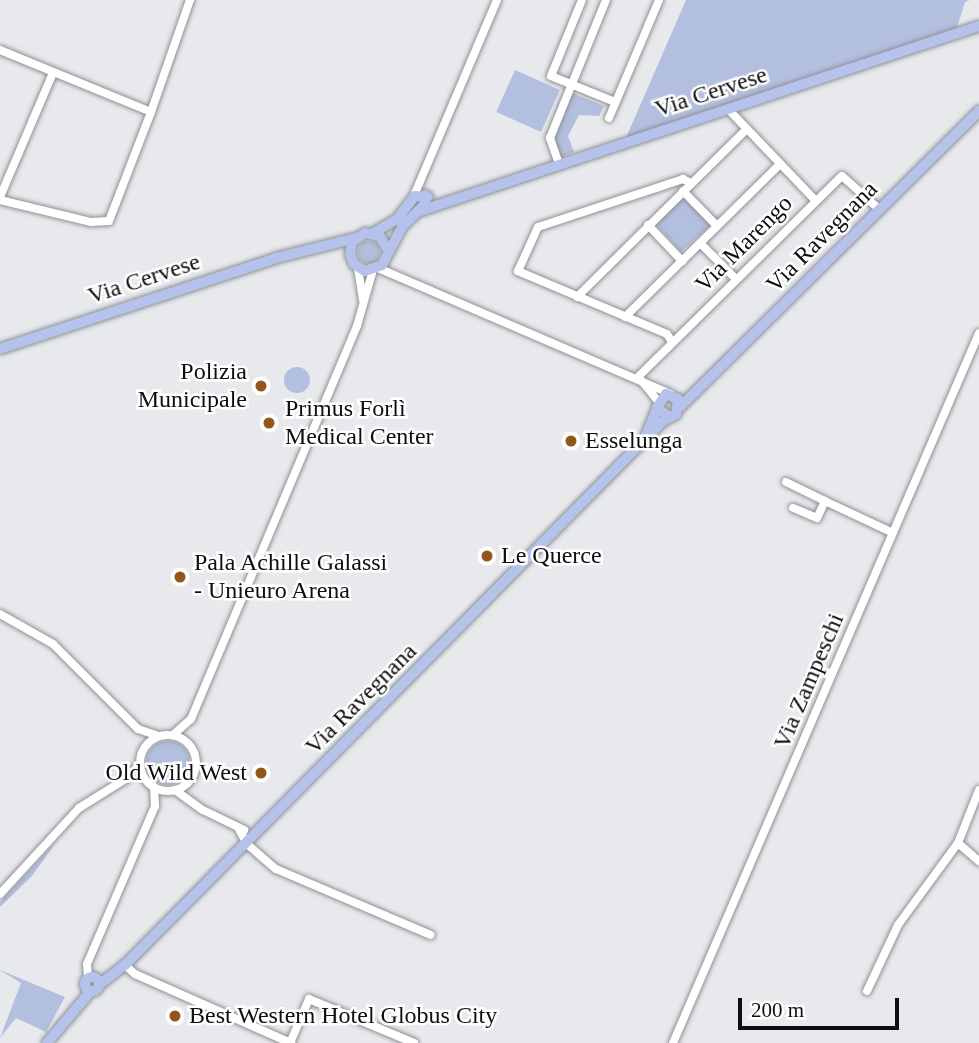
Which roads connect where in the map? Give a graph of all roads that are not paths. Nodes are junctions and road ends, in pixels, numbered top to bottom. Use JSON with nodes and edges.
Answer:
{"nodes":[{"id":1,"x":190,"y":0,"type":"edge"},
{"id":2,"x":497,"y":0,"type":"edge"},
{"id":3,"x":582,"y":0,"type":"edge"},
{"id":4,"x":606,"y":0,"type":"edge"},
{"id":5,"x":659,"y":0,"type":"edge"},
{"id":6,"x":979,"y":26,"type":"edge"},
{"id":7,"x":0,"y":50,"type":"edge"},
{"id":8,"x":53,"y":73,"type":"junction"},
{"id":9,"x":570,"y":85,"type":"junction"},
{"id":10,"x":615,"y":102,"type":"junction"},
{"id":11,"x":732,"y":108,"type":"junction"},
{"id":12,"x":979,"y":111,"type":"edge"},
{"id":13,"x":151,"y":112,"type":"junction"},
{"id":14,"x":609,"y":118,"type":"dead end"},
{"id":15,"x":740,"y":124,"type":"junction"},
{"id":16,"x":732,"y":143,"type":"junction"},
{"id":17,"x":559,"y":164,"type":"junction"},
{"id":18,"x":780,"y":164,"type":"junction"},
{"id":19,"x":422,"y":174,"type":"junction"},
{"id":20,"x":691,"y":183,"type":"junction"},
{"id":21,"x":683,"y":191,"type":"junction"},
{"id":22,"x":425,"y":195,"type":"junction"},
{"id":23,"x":413,"y":198,"type":"junction"},
{"id":24,"x":0,"y":199,"type":"edge"},
{"id":25,"x":456,"y":199,"type":"junction"},
{"id":26,"x":815,"y":200,"type":"junction"},
{"id":27,"x":880,"y":210,"type":"junction"},
{"id":28,"x":417,"y":212,"type":"junction"},
{"id":29,"x":648,"y":225,"type":"junction"},
{"id":30,"x":717,"y":226,"type":"junction"},
{"id":31,"x":373,"y":233,"type":"junction"},
{"id":32,"x":356,"y":237,"type":"junction"},
{"id":33,"x":700,"y":243,"type":"junction"},
{"id":34,"x":303,"y":252,"type":"junction"},
{"id":35,"x":387,"y":255,"type":"junction"},
{"id":36,"x":351,"y":259,"type":"junction"},
{"id":37,"x":682,"y":261,"type":"junction"},
{"id":38,"x":358,"y":268,"type":"junction"},
{"id":39,"x":376,"y":270,"type":"junction"},
{"id":40,"x":397,"y":275,"type":"junction"},
{"id":41,"x":736,"y":279,"type":"junction"},
{"id":42,"x":577,"y":297,"type":"junction"},
{"id":43,"x":363,"y":307,"type":"junction"},
{"id":44,"x":625,"y":317,"type":"junction"},
{"id":45,"x":979,"y":333,"type":"edge"},
{"id":46,"x":672,"y":342,"type":"junction"},
{"id":47,"x":0,"y":349,"type":"edge"},
{"id":48,"x":639,"y":378,"type":"junction"},
{"id":49,"x":676,"y":399,"type":"junction"},
{"id":50,"x":657,"y":405,"type":"junction"},
{"id":51,"x":670,"y":417,"type":"junction"},
{"id":52,"x":641,"y":446,"type":"junction"},
{"id":53,"x":786,"y":482,"type":"dead end"},
{"id":54,"x":825,"y":501,"type":"junction"},
{"id":55,"x":793,"y":508,"type":"dead end"},
{"id":56,"x":893,"y":533,"type":"junction"},
{"id":57,"x":0,"y":614,"type":"edge"},
{"id":58,"x":119,"y":712,"type":"junction"},
{"id":59,"x":191,"y":719,"type":"junction"},
{"id":60,"x":173,"y":735,"type":"junction"},
{"id":61,"x":158,"y":736,"type":"junction"},
{"id":62,"x":192,"y":748,"type":"junction"},
{"id":63,"x":143,"y":749,"type":"junction"},
{"id":64,"x":140,"y":764,"type":"junction"},
{"id":65,"x":189,"y":782,"type":"junction"},
{"id":66,"x":151,"y":784,"type":"junction"},
{"id":67,"x":106,"y":790,"type":"junction"},
{"id":68,"x":172,"y":790,"type":"junction"},
{"id":69,"x":979,"y":790,"type":"edge"},
{"id":70,"x":191,"y":800,"type":"junction"},
{"id":71,"x":155,"y":806,"type":"junction"},
{"id":72,"x":239,"y":829,"type":"junction"},
{"id":73,"x":258,"y":833,"type":"junction"},
{"id":74,"x":958,"y":843,"type":"junction"},
{"id":75,"x":247,"y":844,"type":"junction"},
{"id":76,"x":979,"y":861,"type":"edge"},
{"id":77,"x":0,"y":894,"type":"edge"},
{"id":78,"x":431,"y":936,"type":"dead end"},
{"id":79,"x":125,"y":965,"type":"junction"},
{"id":80,"x":95,"y":983,"type":"junction"},
{"id":81,"x":867,"y":990,"type":"dead end"},
{"id":82,"x":47,"y":1043,"type":"edge"},
{"id":83,"x":291,"y":1043,"type":"edge"},
{"id":84,"x":414,"y":1043,"type":"edge"},
{"id":85,"x":673,"y":1043,"type":"edge"}],
"edges":[{"from":1,"to":13,"type":"street"},
{"from":2,"to":19,"type":"street"},
{"from":3,"to":9,"type":"street"},
{"from":4,"to":9,"type":"street"},
{"from":5,"to":10,"type":"street"},
{"from":6,"to":11,"type":"main road","name":"Via Cervese"},
{"from":7,"to":8,"type":"street"},
{"from":8,"to":13,"type":"street"},
{"from":8,"to":24,"type":"street"},
{"from":9,"to":10,"type":"street"},
{"from":9,"to":17,"type":"street"},
{"from":10,"to":14,"type":"street"},
{"from":11,"to":15,"type":"street"},
{"from":11,"to":17,"type":"main road","name":"Via Cervese"},
{"from":12,"to":27,"type":"main road","name":"Via Ravegnana"},
{"from":13,"to":24,"type":"street"},
{"from":15,"to":16,"type":"street"},
{"from":15,"to":16,"type":"street"},
{"from":15,"to":18,"type":"street"},
{"from":16,"to":20,"type":"street"},
{"from":17,"to":25,"type":"main road","name":"Via Cervese"},
{"from":18,"to":26,"type":"street"},
{"from":18,"to":30,"type":"street"},
{"from":19,"to":22,"type":"street"},
{"from":19,"to":23,"type":"street"},
{"from":20,"to":21,"type":"street"},
{"from":20,"to":42,"type":"street"},
{"from":21,"to":29,"type":"street"},
{"from":21,"to":30,"type":"street"},
{"from":22,"to":23,"type":"main road","name":"Via Cervese"},
{"from":22,"to":25,"type":"main road","name":"Via Cervese"},
{"from":22,"to":28,"type":"main road"},
{"from":23,"to":31,"type":"main road","name":"Via Cervese"},
{"from":25,"to":28,"type":"main road","name":"Via Cervese"},
{"from":26,"to":27,"type":"street","name":"Via Marengo"},
{"from":26,"to":41,"type":"street","name":"Via Marengo"},
{"from":27,"to":49,"type":"main road","name":"Via Ravegnana"},
{"from":28,"to":35,"type":"main road"},
{"from":29,"to":37,"type":"street"},
{"from":29,"to":42,"type":"street"},
{"from":30,"to":33,"type":"street"},
{"from":31,"to":32,"type":"main road","name":"Via Cervese"},
{"from":31,"to":35,"type":"main road"},
{"from":32,"to":34,"type":"main road","name":"Via Cervese"},
{"from":32,"to":36,"type":"main road"},
{"from":33,"to":37,"type":"street"},
{"from":33,"to":41,"type":"street"},
{"from":34,"to":36,"type":"main road","name":"Via Cervese"},
{"from":34,"to":47,"type":"main road","name":"Via Cervese"},
{"from":35,"to":39,"type":"main road"},
{"from":35,"to":40,"type":"street"},
{"from":36,"to":38,"type":"main road"},
{"from":37,"to":44,"type":"street"},
{"from":38,"to":39,"type":"main road"},
{"from":38,"to":43,"type":"street"},
{"from":39,"to":40,"type":"street"},
{"from":39,"to":43,"type":"street"},
{"from":40,"to":48,"type":"street"},
{"from":41,"to":46,"type":"street","name":"Via Marengo"},
{"from":42,"to":44,"type":"street"},
{"from":43,"to":59,"type":"street"},
{"from":44,"to":46,"type":"street"},
{"from":45,"to":56,"type":"street","name":"Via Zampeschi"},
{"from":46,"to":48,"type":"street","name":"Via Marengo"},
{"from":48,"to":49,"type":"street"},
{"from":48,"to":50,"type":"street"},
{"from":49,"to":50,"type":"main road"},
{"from":49,"to":51,"type":"main road","name":"Via Ravegnana"},
{"from":50,"to":51,"type":"main road"},
{"from":50,"to":52,"type":"main road","name":"Via Ravegnana"},
{"from":51,"to":52,"type":"main road","name":"Via Ravegnana"},
{"from":52,"to":73,"type":"main road","name":"Via Ravegnana"},
{"from":53,"to":54,"type":"street"},
{"from":54,"to":55,"type":"street"},
{"from":54,"to":56,"type":"street"},
{"from":56,"to":85,"type":"street","name":"Via Zampeschi"},
{"from":57,"to":58,"type":"street"},
{"from":58,"to":61,"type":"street"},
{"from":58,"to":63,"type":"street"},
{"from":59,"to":60,"type":"street"},
{"from":59,"to":62,"type":"street"},
{"from":60,"to":61,"type":"street"},
{"from":60,"to":62,"type":"street"},
{"from":61,"to":63,"type":"street"},
{"from":62,"to":65,"type":"street"},
{"from":63,"to":64,"type":"street"},
{"from":64,"to":66,"type":"street"},
{"from":64,"to":67,"type":"street"},
{"from":65,"to":68,"type":"street"},
{"from":65,"to":70,"type":"street"},
{"from":66,"to":67,"type":"street"},
{"from":66,"to":68,"type":"street"},
{"from":66,"to":71,"type":"street"},
{"from":67,"to":77,"type":"street"},
{"from":68,"to":70,"type":"street"},
{"from":68,"to":71,"type":"street"},
{"from":69,"to":74,"type":"street"},
{"from":70,"to":72,"type":"street"},
{"from":71,"to":80,"type":"street"},
{"from":72,"to":73,"type":"street"},
{"from":72,"to":75,"type":"street"},
{"from":73,"to":75,"type":"main road","name":"Via Ravegnana"},
{"from":74,"to":76,"type":"street"},
{"from":74,"to":81,"type":"street"},
{"from":75,"to":78,"type":"street"},
{"from":75,"to":79,"type":"main road","name":"Via Ravegnana"},
{"from":79,"to":80,"type":"main road","name":"Via Ravegnana"},
{"from":79,"to":83,"type":"street"},
{"from":80,"to":82,"type":"main road","name":"Via Ravegnana"},
{"from":83,"to":84,"type":"street"}]}
